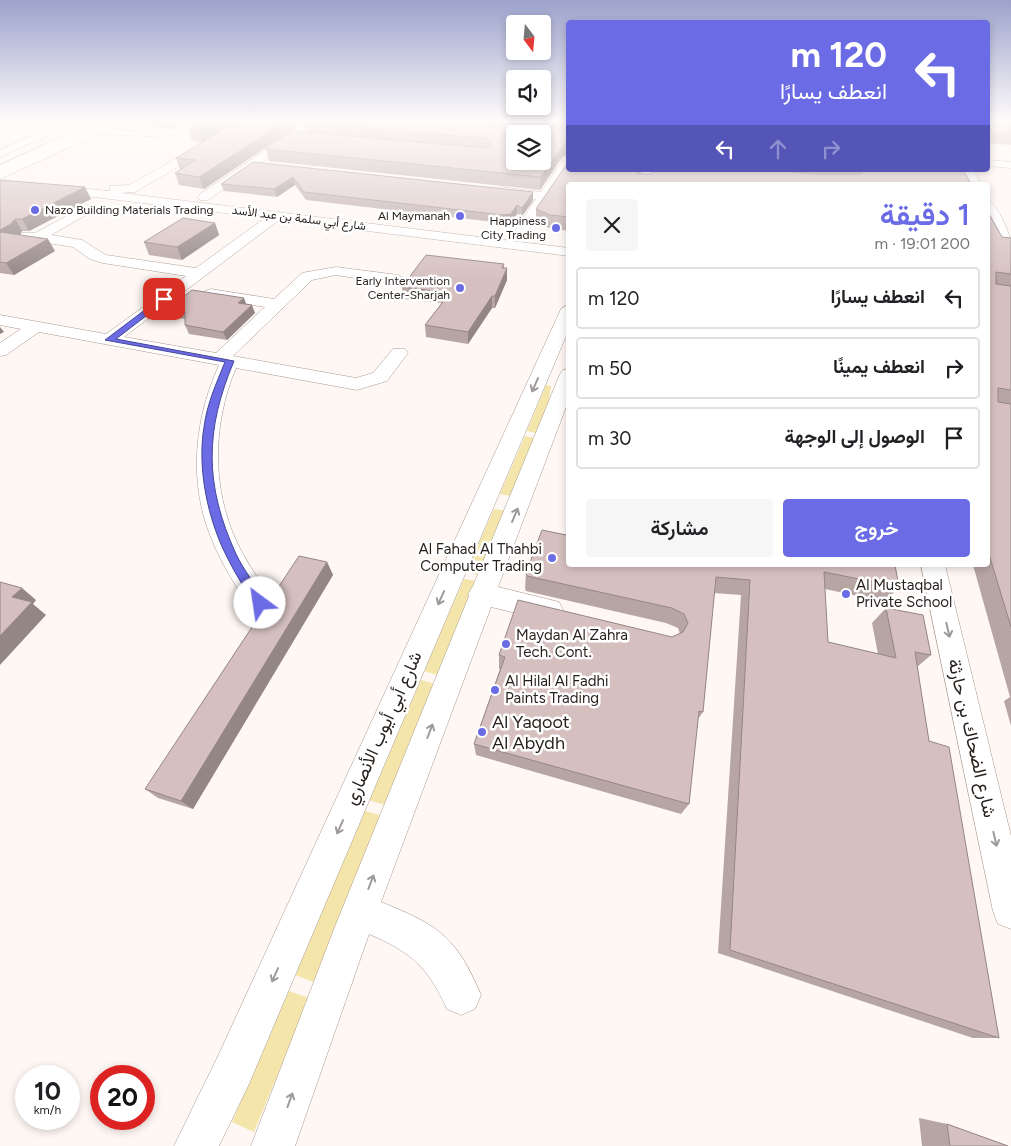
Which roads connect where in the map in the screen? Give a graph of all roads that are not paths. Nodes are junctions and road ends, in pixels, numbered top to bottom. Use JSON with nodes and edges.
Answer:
{"nodes":[{"id":1,"x":21,"y":173,"type":"edge"},
{"id":2,"x":159,"y":173,"type":"edge"},
{"id":3,"x":238,"y":173,"type":"edge"},
{"id":4,"x":559,"y":173,"type":"edge"},
{"id":5,"x":0,"y":185,"type":"edge"},
{"id":6,"x":131,"y":189,"type":"junction"},
{"id":7,"x":487,"y":190,"type":"edge"},
{"id":8,"x":94,"y":193,"type":"junction"},
{"id":9,"x":204,"y":196,"type":"junction"},
{"id":10,"x":544,"y":196,"type":"junction"},
{"id":11,"x":990,"y":204,"type":"edge"},
{"id":12,"x":1003,"y":205,"type":"dead end"},
{"id":13,"x":990,"y":208,"type":"edge"},
{"id":14,"x":87,"y":209,"type":"dead end"},
{"id":15,"x":277,"y":215,"type":"junction"},
{"id":16,"x":518,"y":236,"type":"junction"},
{"id":17,"x":482,"y":241,"type":"junction"},
{"id":18,"x":990,"y":241,"type":"edge"},
{"id":19,"x":1009,"y":241,"type":"edge"},
{"id":20,"x":566,"y":250,"type":"edge"},
{"id":21,"x":470,"y":254,"type":"dead end"},
{"id":22,"x":198,"y":274,"type":"junction"},
{"id":23,"x":398,"y":280,"type":"dead end"},
{"id":24,"x":178,"y":289,"type":"junction"},
{"id":25,"x":278,"y":304,"type":"junction"},
{"id":26,"x":0,"y":320,"type":"edge"},
{"id":27,"x":36,"y":326,"type":"junction"},
{"id":28,"x":566,"y":328,"type":"edge"},
{"id":29,"x":566,"y":333,"type":"edge"},
{"id":30,"x":109,"y":340,"type":"junction"},
{"id":31,"x":0,"y":351,"type":"edge"},
{"id":32,"x":400,"y":353,"type":"dead end"},
{"id":33,"x":225,"y":360,"type":"junction"},
{"id":34,"x":566,"y":372,"type":"edge"},
{"id":35,"x":566,"y":381,"type":"edge"},
{"id":36,"x":933,"y":567,"type":"edge"},
{"id":37,"x":481,"y":594,"type":"junction"},
{"id":38,"x":260,"y":603,"type":"dead end"},
{"id":39,"x":578,"y":616,"type":"edge"},
{"id":40,"x":1011,"y":911,"type":"edge"},
{"id":41,"x":357,"y":918,"type":"junction"},
{"id":42,"x":453,"y":997,"type":"dead end"},
{"id":43,"x":196,"y":1146,"type":"edge"},
{"id":44,"x":273,"y":1146,"type":"edge"}],
"edges":[{"from":1,"to":6,"type":"street","name":"شارع أبي سلمة بن عبد الأسد"},
{"from":2,"to":6,"type":"street"},
{"from":3,"to":9,"type":"street"},
{"from":4,"to":10,"type":"street"},
{"from":5,"to":8,"type":"street","name":"شارع أبي سلمة بن عبد الأسد"},
{"from":6,"to":8,"type":"street"},
{"from":6,"to":9,"type":"street","name":"شارع أبي سلمة بن عبد الأسد"},
{"from":7,"to":10,"type":"street"},
{"from":8,"to":15,"type":"street","name":"شارع أبي سلمة بن عبد الأسد"},
{"from":9,"to":16,"type":"street","name":"شارع أبي سلمة بن عبد الأسد"},
{"from":10,"to":16,"type":"street"},
{"from":11,"to":12,"type":"street"},
{"from":13,"to":19,"type":"street"},
{"from":14,"to":22,"type":"street"},
{"from":15,"to":17,"type":"street","name":"شارع أبي سلمة بن عبد الأسد"},
{"from":15,"to":22,"type":"street"},
{"from":16,"to":20,"type":"street","name":"شارع أبي سلمة بن عبد الأسد"},
{"from":17,"to":20,"type":"street","name":"شارع أبي سلمة بن عبد الأسد"},
{"from":17,"to":21,"type":"street"},
{"from":18,"to":19,"type":"street"},
{"from":22,"to":24,"type":"street"},
{"from":23,"to":25,"type":"street"},
{"from":24,"to":25,"type":"street"},
{"from":24,"to":30,"type":"street"},
{"from":25,"to":33,"type":"street"},
{"from":26,"to":27,"type":"street"},
{"from":27,"to":30,"type":"street"},
{"from":27,"to":31,"type":"street"},
{"from":28,"to":43,"type":"street","name":"شارع أبي أيوب الأنصاري","one_way":true},
{"from":29,"to":34,"type":"street"},
{"from":30,"to":33,"type":"street"},
{"from":32,"to":33,"type":"street"},
{"from":33,"to":38,"type":"street"},
{"from":37,"to":35,"type":"street","one_way":true},
{"from":36,"to":40,"type":"street","name":"شارع الضحاك بن حارثة","one_way":true},
{"from":37,"to":39,"type":"street"},
{"from":41,"to":37,"type":"street","one_way":true},
{"from":41,"to":42,"type":"street"},
{"from":44,"to":41,"type":"street","one_way":true}]}
